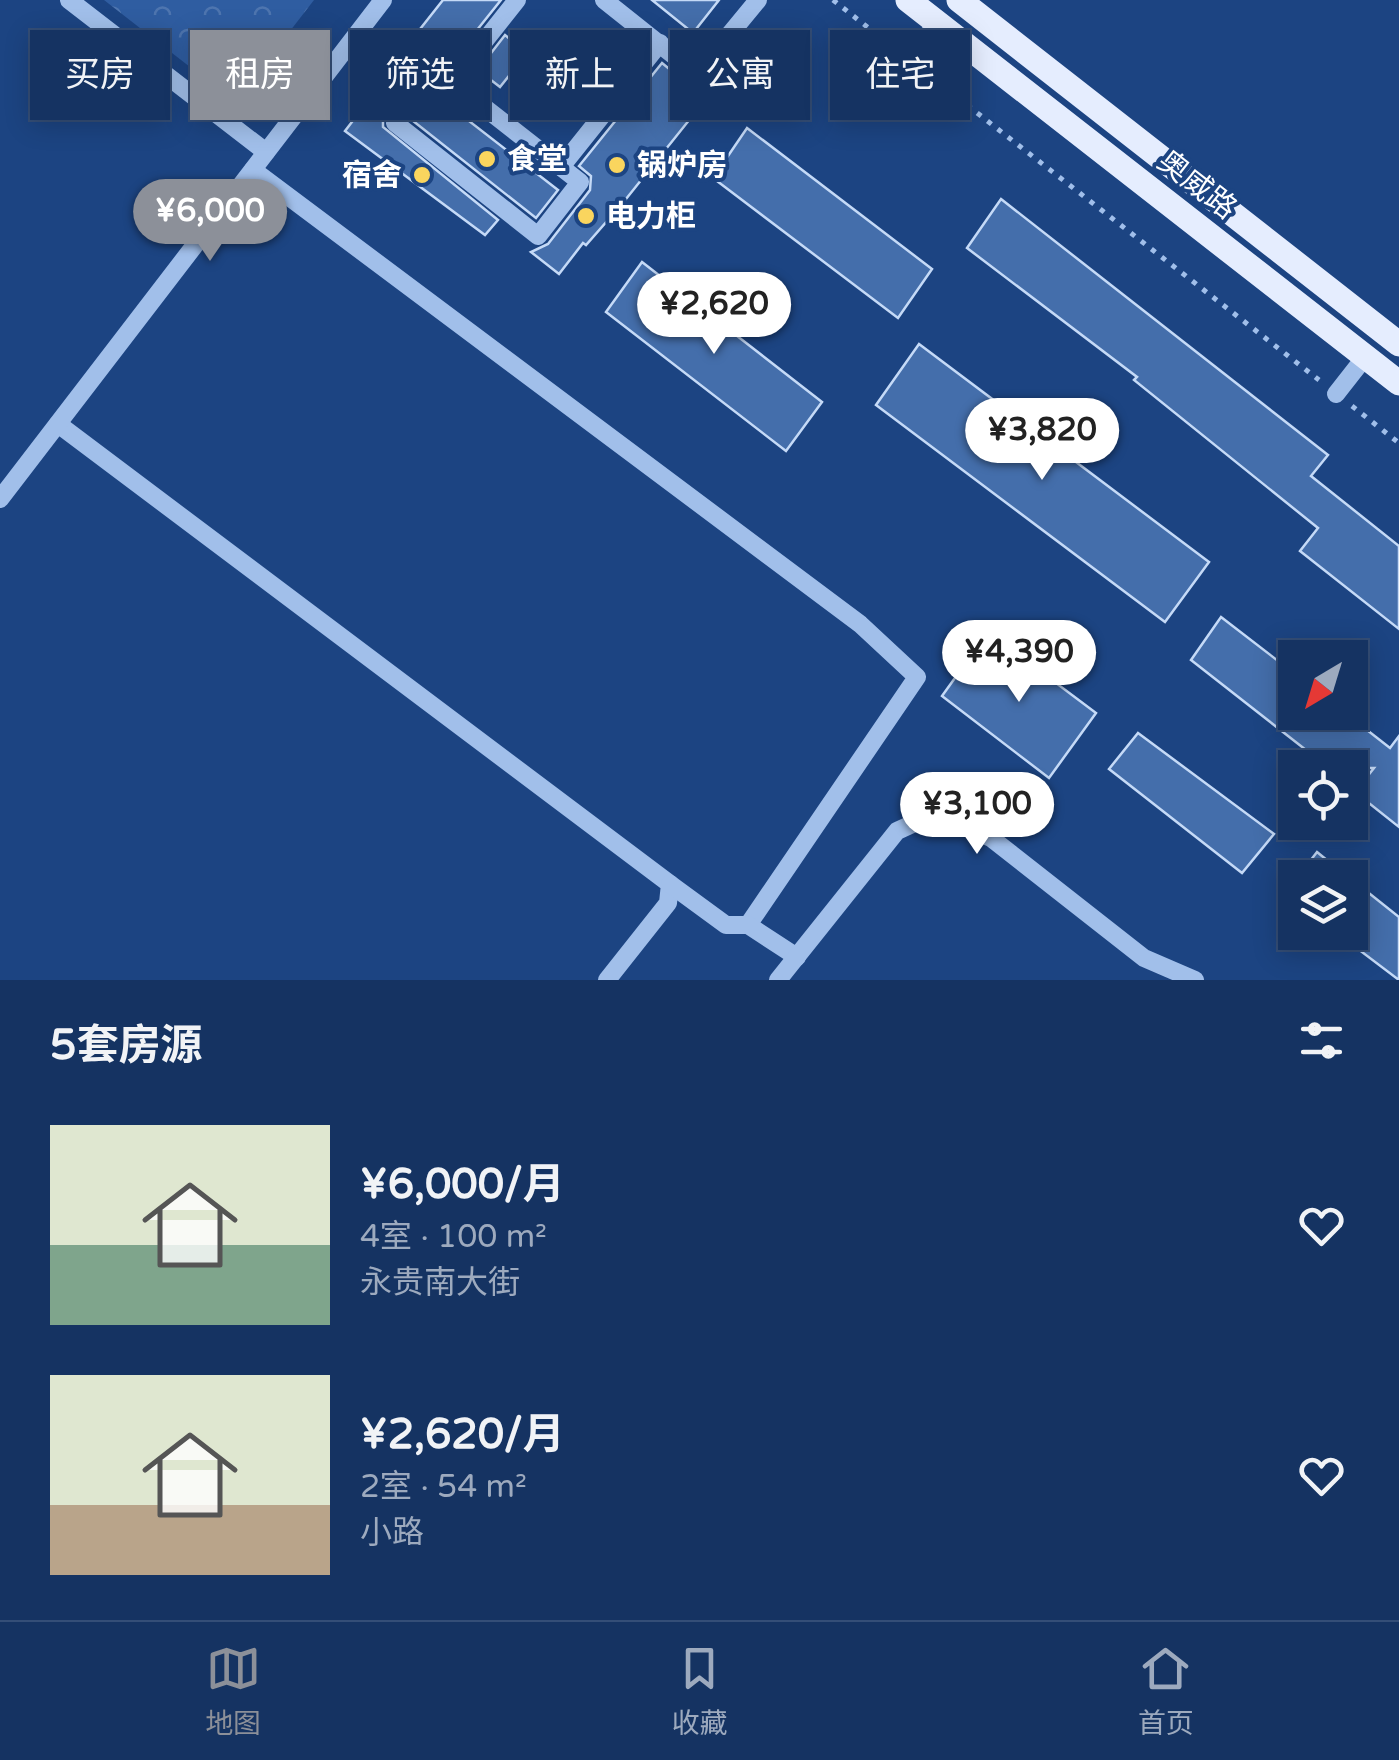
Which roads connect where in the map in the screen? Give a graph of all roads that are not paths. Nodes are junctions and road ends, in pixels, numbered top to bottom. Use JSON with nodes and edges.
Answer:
{"nodes":[{"id":1,"x":69,"y":0,"type":"edge"},
{"id":2,"x":382,"y":0,"type":"edge"},
{"id":3,"x":517,"y":0,"type":"edge"},
{"id":4,"x":604,"y":0,"type":"edge"},
{"id":5,"x":758,"y":0,"type":"edge"},
{"id":6,"x":908,"y":0,"type":"edge"},
{"id":7,"x":959,"y":0,"type":"edge"},
{"id":8,"x":937,"y":23,"type":"junction"},
{"id":9,"x":932,"y":30,"type":"edge"},
{"id":10,"x":660,"y":43,"type":"junction"},
{"id":11,"x":394,"y":124,"type":"dead end"},
{"id":12,"x":266,"y":152,"type":"junction"},
{"id":13,"x":561,"y":168,"type":"junction"},
{"id":14,"x":252,"y":170,"type":"junction"},
{"id":15,"x":1394,"y":332,"type":"edge"},
{"id":16,"x":1365,"y":357,"type":"junction"},
{"id":17,"x":1399,"y":384,"type":"edge"},
{"id":18,"x":1336,"y":394,"type":"road end"},
{"id":19,"x":58,"y":424,"type":"junction"},
{"id":20,"x":0,"y":499,"type":"edge"},
{"id":21,"x":670,"y":884,"type":"junction"},
{"id":22,"x":748,"y":925,"type":"junction"},
{"id":23,"x":797,"y":957,"type":"junction"},
{"id":24,"x":607,"y":980,"type":"edge"},
{"id":25,"x":778,"y":980,"type":"edge"},
{"id":26,"x":1195,"y":980,"type":"edge"}],
"edges":[{"from":1,"to":12,"type":"street"},
{"from":2,"to":12,"type":"street"},
{"from":3,"to":13,"type":"street"},
{"from":4,"to":10,"type":"street"},
{"from":5,"to":10,"type":"street"},
{"from":6,"to":8,"type":"main road","name":"奥威路"},
{"from":7,"to":15,"type":"main road","name":"奥威路"},
{"from":8,"to":9,"type":"street"},
{"from":8,"to":16,"type":"main road","name":"奥威路"},
{"from":10,"to":13,"type":"street"},
{"from":11,"to":13,"type":"street"},
{"from":12,"to":14,"type":"street"},
{"from":14,"to":19,"type":"street"},
{"from":14,"to":22,"type":"street"},
{"from":15,"to":16,"type":"main road"},
{"from":16,"to":17,"type":"main road","name":"奥威路"},
{"from":16,"to":18,"type":"street"},
{"from":19,"to":20,"type":"street"},
{"from":19,"to":21,"type":"street"},
{"from":21,"to":22,"type":"street"},
{"from":21,"to":24,"type":"street"},
{"from":22,"to":23,"type":"street"},
{"from":23,"to":25,"type":"street"},
{"from":23,"to":26,"type":"street"}]}
